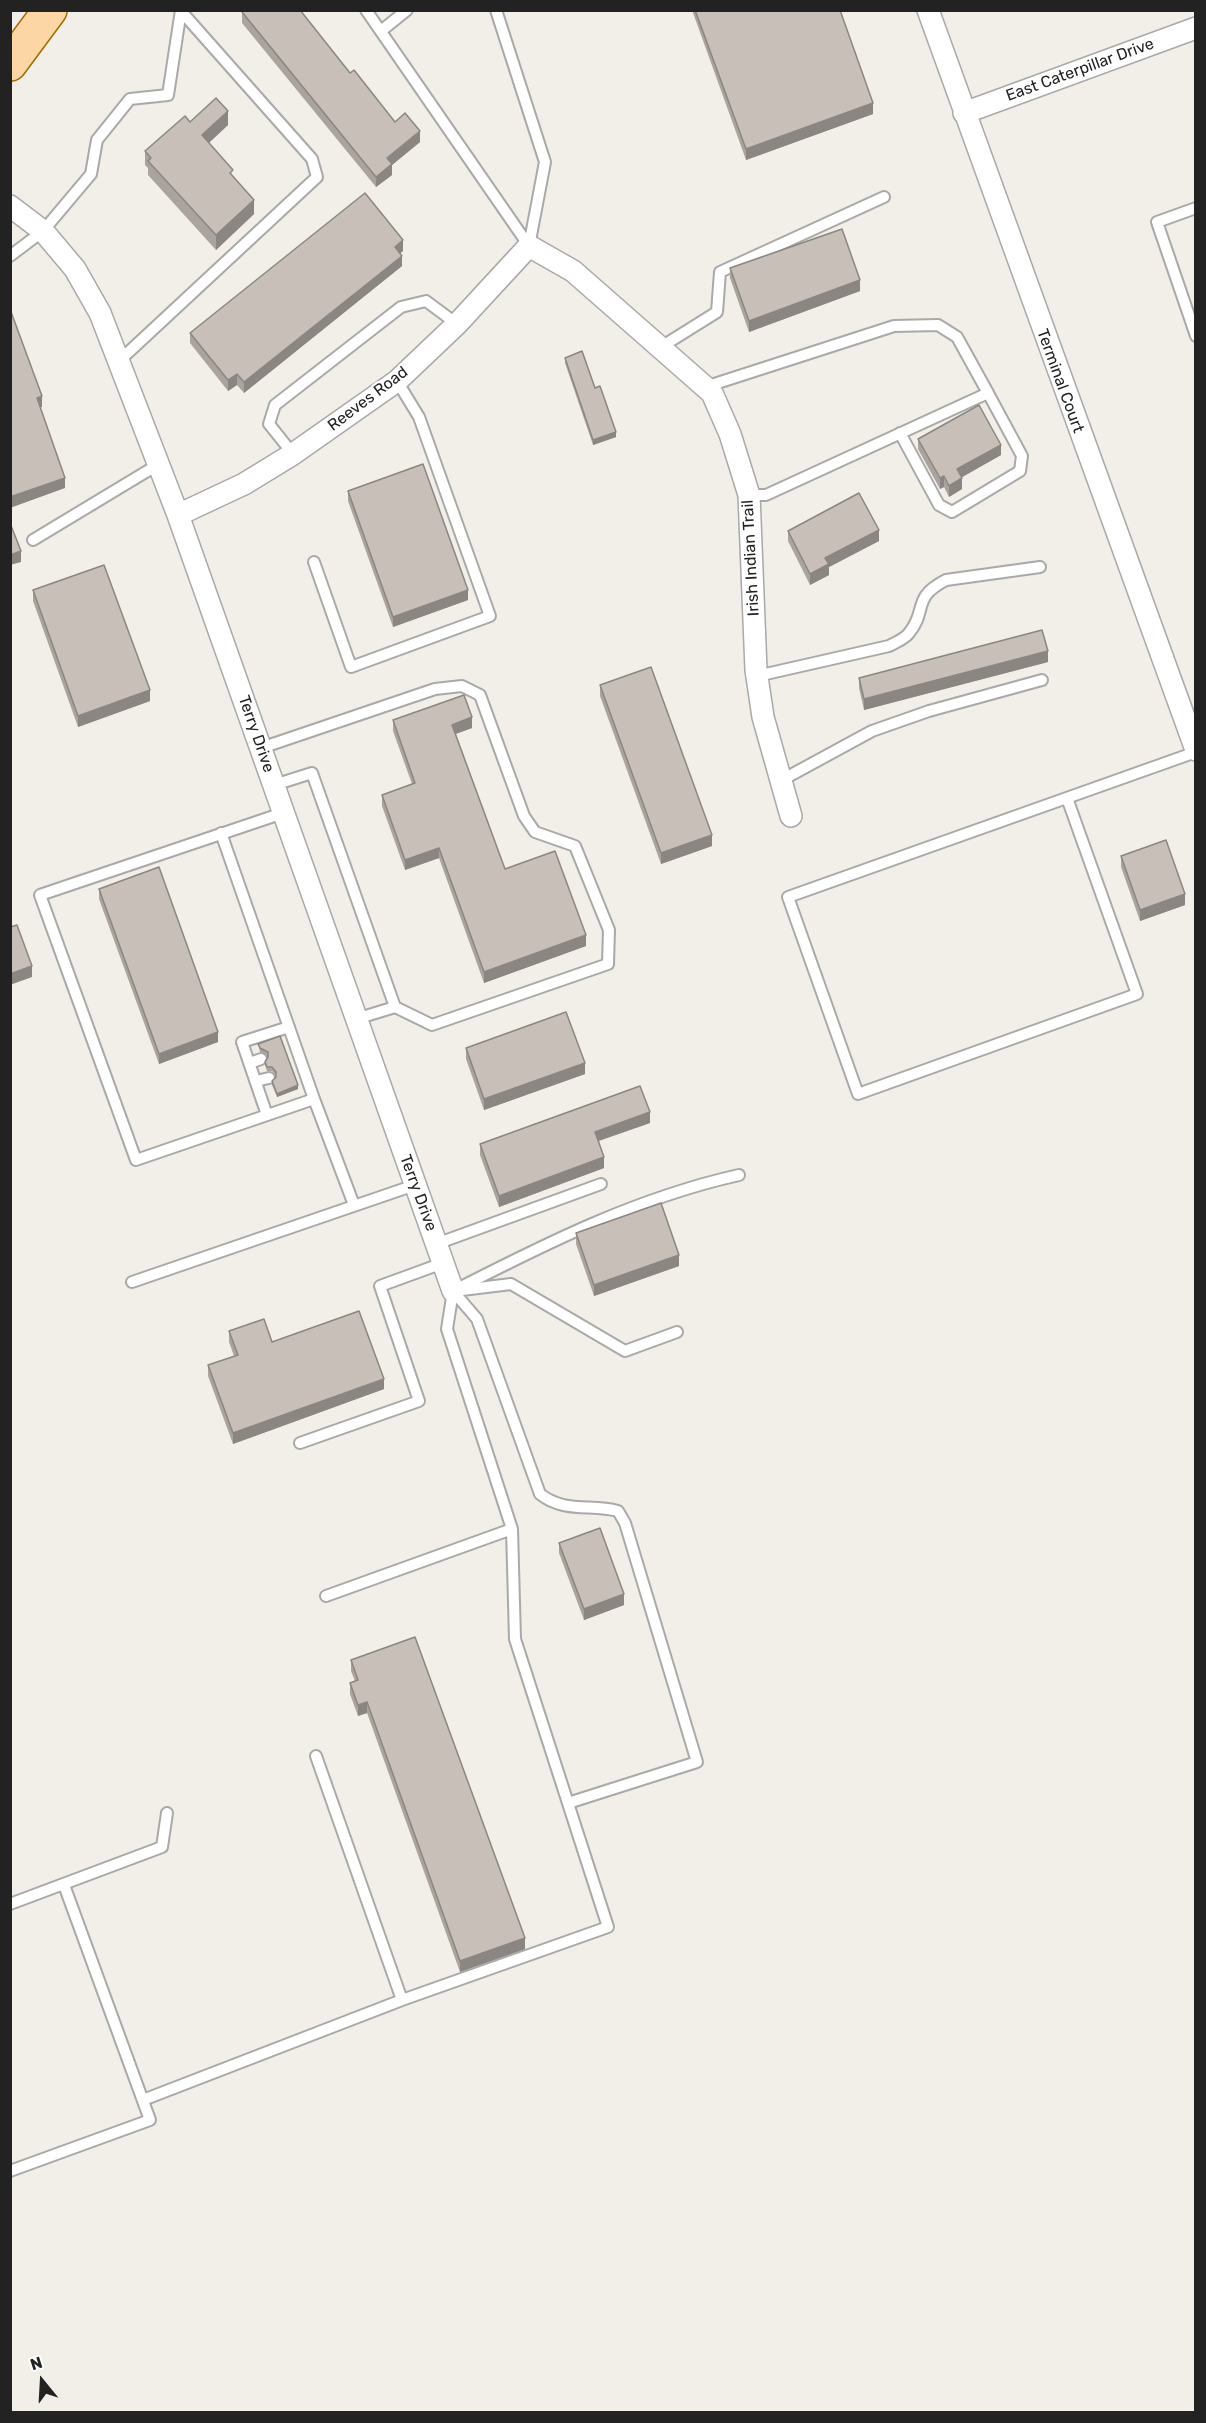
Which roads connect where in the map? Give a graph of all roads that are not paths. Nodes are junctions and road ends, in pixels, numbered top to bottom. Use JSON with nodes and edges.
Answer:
{"nodes":[{"id":1,"x":50,"y":10,"type":"edge"},
{"id":2,"x":366,"y":10,"type":"edge"},
{"id":3,"x":407,"y":10,"type":"edge"},
{"id":4,"x":496,"y":10,"type":"edge"},
{"id":5,"x":928,"y":10,"type":"edge"},
{"id":6,"x":1196,"y":28,"type":"edge"},
{"id":7,"x":381,"y":31,"type":"junction"},
{"id":8,"x":10,"y":64,"type":"edge"},
{"id":9,"x":964,"y":113,"type":"junction"},
{"id":10,"x":884,"y":197,"type":"dead end"},
{"id":11,"x":10,"y":206,"type":"edge"},
{"id":12,"x":1196,"y":208,"type":"edge"},
{"id":13,"x":44,"y":231,"type":"junction"},
{"id":14,"x":529,"y":246,"type":"junction"},
{"id":15,"x":10,"y":256,"type":"edge"},
{"id":16,"x":457,"y":324,"type":"junction"},
{"id":17,"x":1196,"y":336,"type":"edge"},
{"id":18,"x":661,"y":347,"type":"junction"},
{"id":19,"x":119,"y":360,"type":"junction"},
{"id":20,"x":397,"y":381,"type":"junction"},
{"id":21,"x":705,"y":387,"type":"junction"},
{"id":22,"x":988,"y":393,"type":"junction"},
{"id":23,"x":900,"y":433,"type":"junction"},
{"id":24,"x":293,"y":454,"type":"junction"},
{"id":25,"x":159,"y":464,"type":"junction"},
{"id":26,"x":748,"y":495,"type":"junction"},
{"id":27,"x":178,"y":515,"type":"junction"},
{"id":28,"x":33,"y":540,"type":"dead end"},
{"id":29,"x":314,"y":562,"type":"dead end"},
{"id":30,"x":1040,"y":567,"type":"dead end"},
{"id":31,"x":757,"y":676,"type":"junction"},
{"id":32,"x":1042,"y":680,"type":"dead end"},
{"id":33,"x":261,"y":748,"type":"junction"},
{"id":34,"x":1196,"y":751,"type":"edge"},
{"id":35,"x":780,"y":781,"type":"junction"},
{"id":36,"x":274,"y":785,"type":"junction"},
{"id":37,"x":1067,"y":798,"type":"junction"},
{"id":38,"x":283,"y":813,"type":"junction"},
{"id":39,"x":791,"y":816,"type":"dead end"},
{"id":40,"x":221,"y":833,"type":"junction"},
{"id":41,"x":395,"y":1006,"type":"junction"},
{"id":42,"x":356,"y":1019,"type":"junction"},
{"id":43,"x":289,"y":1027,"type":"junction"},
{"id":44,"x":296,"y":1047,"type":"junction"},
{"id":45,"x":285,"y":1051,"type":"edge"},
{"id":46,"x":261,"y":1059,"type":"dead end"},
{"id":47,"x":249,"y":1063,"type":"junction"},
{"id":48,"x":303,"y":1066,"type":"junction"},
{"id":49,"x":291,"y":1070,"type":"edge"},
{"id":50,"x":269,"y":1078,"type":"dead end"},
{"id":51,"x":256,"y":1082,"type":"junction"},
{"id":52,"x":315,"y":1099,"type":"junction"},
{"id":53,"x":267,"y":1115,"type":"junction"},
{"id":54,"x":739,"y":1175,"type":"dead end"},
{"id":55,"x":601,"y":1184,"type":"dead end"},
{"id":56,"x":415,"y":1185,"type":"junction"},
{"id":57,"x":354,"y":1205,"type":"junction"},
{"id":58,"x":439,"y":1253,"type":"junction"},
{"id":59,"x":132,"y":1282,"type":"dead end"},
{"id":60,"x":453,"y":1291,"type":"junction"},
{"id":61,"x":677,"y":1332,"type":"dead end"},
{"id":62,"x":300,"y":1443,"type":"dead end"},
{"id":63,"x":512,"y":1529,"type":"junction"},
{"id":64,"x":326,"y":1596,"type":"dead end"},
{"id":65,"x":316,"y":1756,"type":"dead end"},
{"id":66,"x":567,"y":1803,"type":"junction"},
{"id":67,"x":167,"y":1813,"type":"dead end"},
{"id":68,"x":64,"y":1885,"type":"junction"},
{"id":69,"x":10,"y":1904,"type":"edge"},
{"id":70,"x":402,"y":2000,"type":"junction"},
{"id":71,"x":142,"y":2100,"type":"junction"},
{"id":72,"x":10,"y":2171,"type":"edge"}],
"edges":[{"from":1,"to":8,"type":"main road"},
{"from":2,"to":7,"type":"lane"},
{"from":3,"to":7,"type":"lane"},
{"from":4,"to":14,"type":"lane"},
{"from":5,"to":9,"type":"street","name":"Terminal Court"},
{"from":6,"to":9,"type":"street","name":"East Caterpillar Drive"},
{"from":7,"to":14,"type":"lane"},
{"from":9,"to":34,"type":"street","name":"Terminal Court"},
{"from":10,"to":18,"type":"lane"},
{"from":11,"to":13,"type":"street","name":"Terry Drive"},
{"from":12,"to":17,"type":"lane"},
{"from":13,"to":15,"type":"lane"},
{"from":13,"to":19,"type":"street","name":"Terry Drive"},
{"from":13,"to":19,"type":"lane"},
{"from":14,"to":16,"type":"street","name":"Reeves Road"},
{"from":14,"to":18,"type":"street","name":"Irish Indian Trail"},
{"from":16,"to":20,"type":"street","name":"Reeves Road"},
{"from":16,"to":24,"type":"lane"},
{"from":18,"to":21,"type":"street","name":"Irish Indian Trail"},
{"from":19,"to":25,"type":"street","name":"Terry Drive"},
{"from":20,"to":24,"type":"street","name":"Reeves Road"},
{"from":20,"to":29,"type":"lane"},
{"from":21,"to":22,"type":"lane"},
{"from":21,"to":26,"type":"street","name":"Irish Indian Trail"},
{"from":22,"to":23,"type":"lane"},
{"from":22,"to":23,"type":"lane"},
{"from":23,"to":26,"type":"lane"},
{"from":24,"to":27,"type":"street","name":"Reeves Road"},
{"from":25,"to":27,"type":"street","name":"Terry Drive"},
{"from":25,"to":28,"type":"lane"},
{"from":26,"to":31,"type":"street","name":"Irish Indian Trail"},
{"from":27,"to":33,"type":"street","name":"Terry Drive"},
{"from":30,"to":31,"type":"lane"},
{"from":31,"to":35,"type":"street","name":"Irish Indian Trail"},
{"from":32,"to":35,"type":"lane"},
{"from":33,"to":36,"type":"street","name":"Terry Drive"},
{"from":33,"to":41,"type":"lane"},
{"from":34,"to":37,"type":"lane"},
{"from":35,"to":39,"type":"street","name":"Irish Indian Trail"},
{"from":36,"to":38,"type":"street","name":"Terry Drive"},
{"from":36,"to":41,"type":"lane"},
{"from":37,"to":37,"type":"lane"},
{"from":38,"to":40,"type":"lane"},
{"from":38,"to":42,"type":"street","name":"Terry Drive"},
{"from":40,"to":43,"type":"lane"},
{"from":40,"to":53,"type":"lane"},
{"from":41,"to":42,"type":"lane"},
{"from":42,"to":56,"type":"street","name":"Terry Drive"},
{"from":43,"to":44,"type":"lane"},
{"from":43,"to":47,"type":"lane"},
{"from":44,"to":45,"type":"lane"},
{"from":44,"to":48,"type":"lane"},
{"from":46,"to":47,"type":"lane"},
{"from":47,"to":51,"type":"lane"},
{"from":48,"to":49,"type":"lane"},
{"from":48,"to":52,"type":"lane"},
{"from":50,"to":51,"type":"lane"},
{"from":51,"to":53,"type":"lane"},
{"from":52,"to":53,"type":"lane"},
{"from":52,"to":57,"type":"lane"},
{"from":54,"to":60,"type":"lane"},
{"from":55,"to":58,"type":"lane"},
{"from":56,"to":57,"type":"lane"},
{"from":56,"to":58,"type":"street","name":"Terry Drive"},
{"from":57,"to":59,"type":"lane"},
{"from":58,"to":60,"type":"street","name":"Terry Drive"},
{"from":58,"to":62,"type":"lane"},
{"from":60,"to":61,"type":"lane"},
{"from":60,"to":63,"type":"lane"},
{"from":60,"to":66,"type":"lane"},
{"from":63,"to":64,"type":"lane"},
{"from":63,"to":66,"type":"lane"},
{"from":65,"to":70,"type":"lane"},
{"from":66,"to":70,"type":"lane"},
{"from":67,"to":68,"type":"lane"},
{"from":68,"to":69,"type":"lane"},
{"from":68,"to":71,"type":"lane"},
{"from":70,"to":71,"type":"lane"},
{"from":71,"to":72,"type":"lane"}]}
